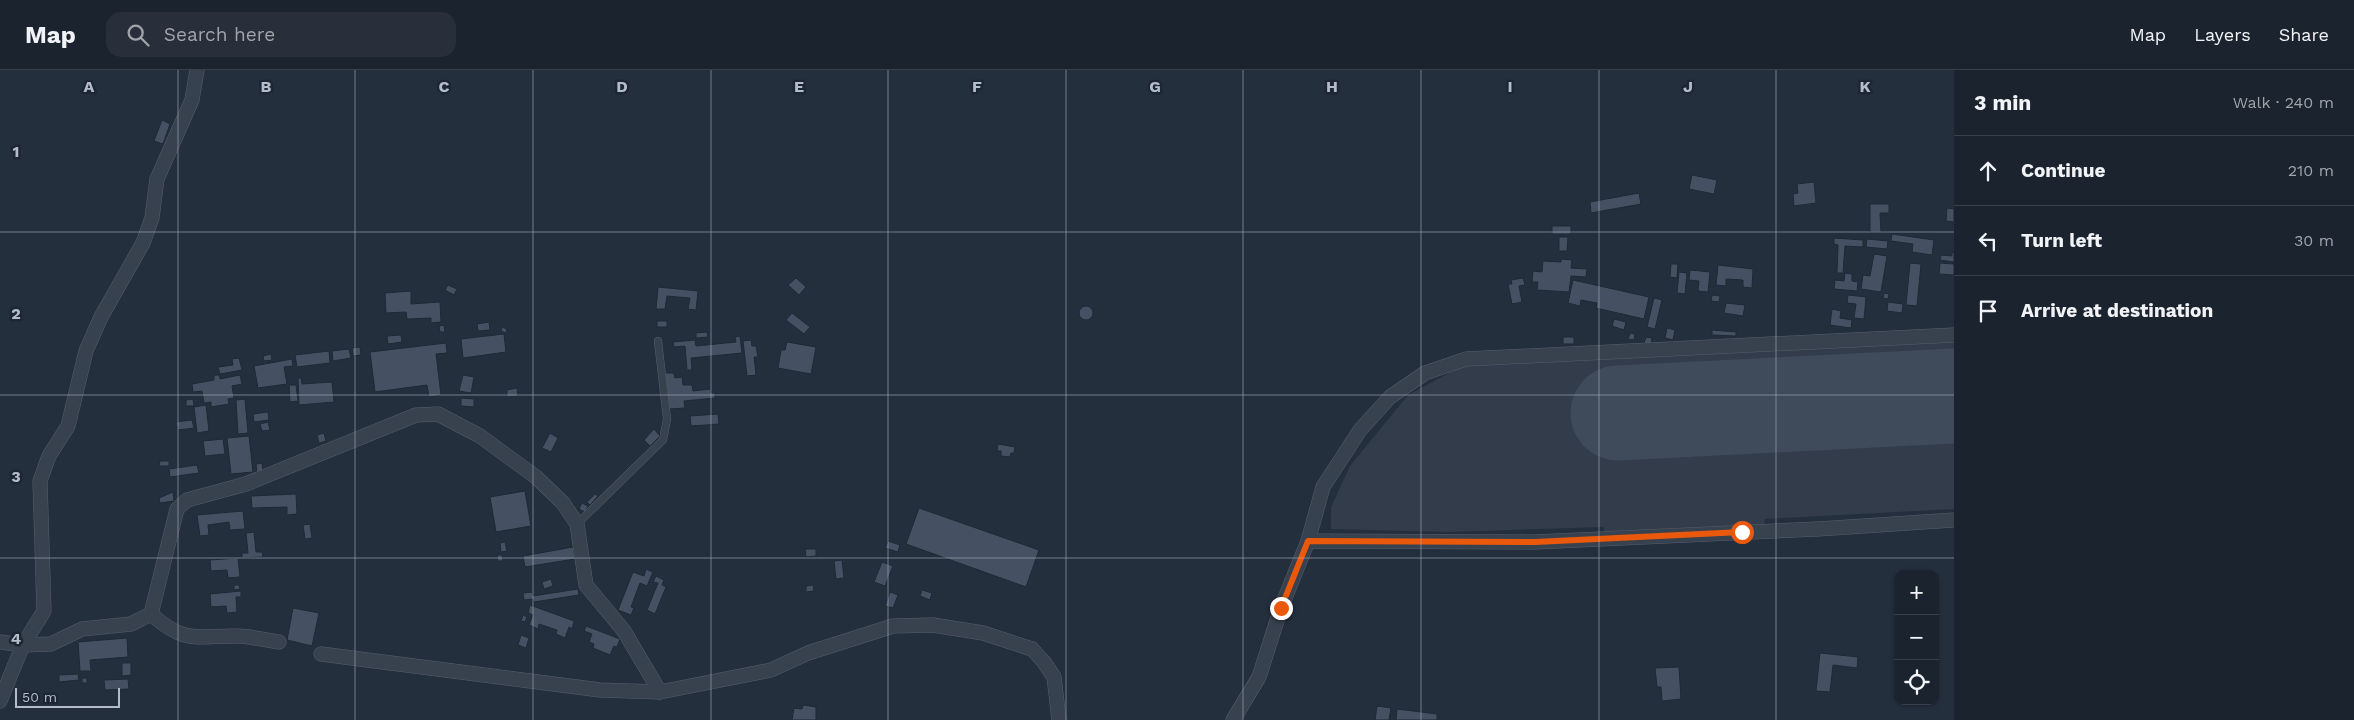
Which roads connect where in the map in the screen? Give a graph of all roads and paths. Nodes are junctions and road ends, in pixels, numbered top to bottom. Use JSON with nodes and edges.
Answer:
{"nodes":[{"id":1,"x":197,"y":70,"type":"edge"},
{"id":2,"x":1954,"y":335,"type":"edge"},
{"id":3,"x":658,"y":341,"type":"dead end"},
{"id":4,"x":1954,"y":520,"type":"edge"},
{"id":5,"x":577,"y":524,"type":"junction"},
{"id":6,"x":1308,"y":541,"type":"junction"},
{"id":7,"x":151,"y":614,"type":"junction"},
{"id":8,"x":0,"y":642,"type":"edge"},
{"id":9,"x":278,"y":642,"type":"dead end"},
{"id":10,"x":23,"y":645,"type":"junction"},
{"id":11,"x":321,"y":654,"type":"dead end"},
{"id":12,"x":660,"y":692,"type":"junction"},
{"id":13,"x":0,"y":701,"type":"edge"},
{"id":14,"x":1059,"y":720,"type":"edge"},
{"id":15,"x":1233,"y":720,"type":"edge"}],
"edges":[{"from":1,"to":10,"type":"street"},
{"from":2,"to":6,"type":"street"},
{"from":3,"to":5,"type":"lane"},
{"from":4,"to":6,"type":"street"},
{"from":5,"to":7,"type":"street"},
{"from":5,"to":12,"type":"street"},
{"from":6,"to":15,"type":"street"},
{"from":7,"to":9,"type":"street"},
{"from":7,"to":10,"type":"street"},
{"from":8,"to":10,"type":"street"},
{"from":10,"to":13,"type":"street"},
{"from":11,"to":12,"type":"street"},
{"from":12,"to":14,"type":"street"}]}
